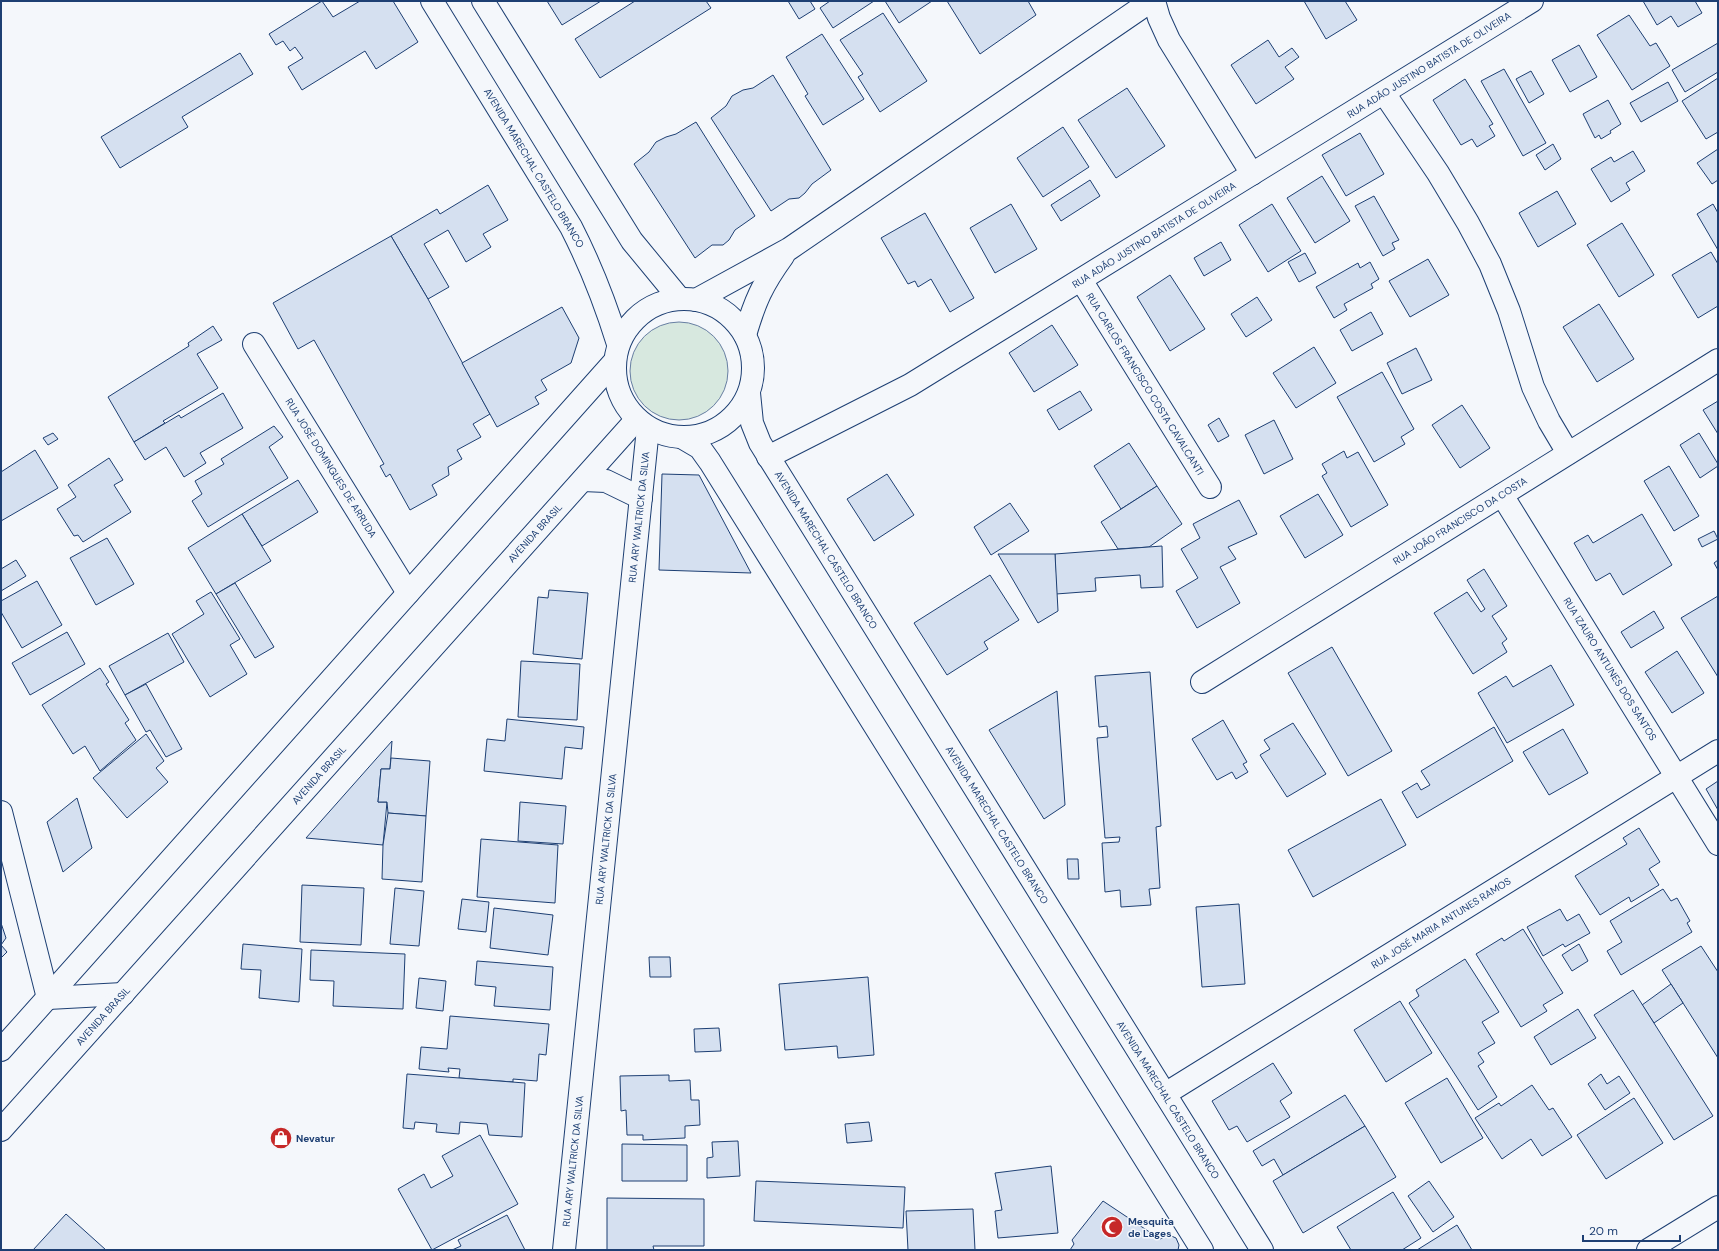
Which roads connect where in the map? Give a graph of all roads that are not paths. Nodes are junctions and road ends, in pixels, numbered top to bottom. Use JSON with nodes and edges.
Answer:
{"nodes":[{"id":1,"x":432,"y":1,"type":"edge"},
{"id":2,"x":483,"y":1,"type":"edge"},
{"id":3,"x":1151,"y":1,"type":"edge"},
{"id":4,"x":1154,"y":1,"type":"edge"},
{"id":5,"x":1532,"y":1,"type":"edge"},
{"id":6,"x":1384,"y":93,"type":"junction"},
{"id":7,"x":1252,"y":174,"type":"junction"},
{"id":8,"x":789,"y":249,"type":"junction"},
{"id":9,"x":1081,"y":280,"type":"junction"},
{"id":10,"x":687,"y":299,"type":"junction"},
{"id":11,"x":745,"y":335,"type":"junction"},
{"id":12,"x":254,"y":344,"type":"dead end"},
{"id":13,"x":616,"y":353,"type":"junction"},
{"id":14,"x":1718,"y":360,"type":"edge"},
{"id":15,"x":749,"y":393,"type":"junction"},
{"id":16,"x":642,"y":424,"type":"junction"},
{"id":17,"x":683,"y":438,"type":"junction"},
{"id":18,"x":1568,"y":453,"type":"junction"},
{"id":19,"x":768,"y":457,"type":"junction"},
{"id":20,"x":583,"y":480,"type":"junction"},
{"id":21,"x":1210,"y":487,"type":"dead end"},
{"id":22,"x":1502,"y":495,"type":"junction"},
{"id":23,"x":641,"y":498,"type":"junction"},
{"id":24,"x":408,"y":593,"type":"junction"},
{"id":25,"x":1202,"y":682,"type":"dead end"},
{"id":26,"x":1718,"y":751,"type":"edge"},
{"id":27,"x":1677,"y":777,"type":"junction"},
{"id":28,"x":1,"y":812,"type":"edge"},
{"id":29,"x":1718,"y":844,"type":"edge"},
{"id":30,"x":123,"y":994,"type":"junction"},
{"id":31,"x":48,"y":998,"type":"junction"},
{"id":32,"x":1,"y":1050,"type":"edge"},
{"id":33,"x":1165,"y":1094,"type":"junction"},
{"id":34,"x":1,"y":1130,"type":"edge"},
{"id":35,"x":1718,"y":1207,"type":"edge"},
{"id":36,"x":564,"y":1250,"type":"edge"},
{"id":37,"x":1202,"y":1250,"type":"edge"},
{"id":38,"x":1262,"y":1250,"type":"edge"},
{"id":39,"x":1648,"y":1250,"type":"edge"}],
"edges":[{"from":1,"to":13,"type":"main road","name":"AVENIDA MARECHAL CASTELO BRANCO"},
{"from":2,"to":10,"type":"main road"},
{"from":3,"to":8,"type":"main road"},
{"from":4,"to":7,"type":"main road"},
{"from":5,"to":6,"type":"main road","name":"RUA ADÃO JUSTINO BATISTA DE OLIVEIRA"},
{"from":6,"to":7,"type":"main road","name":"RUA ADÃO JUSTINO BATISTA DE OLIVEIRA"},
{"from":6,"to":18,"type":"main road"},
{"from":7,"to":9,"type":"main road","name":"RUA ADÃO JUSTINO BATISTA DE OLIVEIRA"},
{"from":8,"to":10,"type":"main road"},
{"from":8,"to":11,"type":"main road"},
{"from":9,"to":19,"type":"main road","name":"RUA ADÃO JUSTINO BATISTA DE OLIVEIRA"},
{"from":9,"to":21,"type":"main road","name":"RUA CARLOS FRANCISCO COSTA CAVALCANTI"},
{"from":10,"to":11,"type":"main road"},
{"from":10,"to":13,"type":"main road"},
{"from":11,"to":15,"type":"main road"},
{"from":12,"to":24,"type":"main road","name":"RUA JOSÉ DOMINGUES DE ARRUDA"},
{"from":13,"to":16,"type":"main road"},
{"from":13,"to":24,"type":"main road"},
{"from":14,"to":18,"type":"main road","name":"RUA JOÃO FRANCISCO DA COSTA"},
{"from":15,"to":17,"type":"main road"},
{"from":15,"to":19,"type":"main road","name":"AVENIDA MARECHAL CASTELO BRANCO"},
{"from":16,"to":17,"type":"main road"},
{"from":16,"to":20,"type":"main road","name":"AVENIDA BRASIL"},
{"from":16,"to":23,"type":"main road","name":"RUA ARY WALTRICK DA SILVA"},
{"from":17,"to":37,"type":"main road"},
{"from":18,"to":22,"type":"main road","name":"RUA JOÃO FRANCISCO DA COSTA"},
{"from":19,"to":33,"type":"main road","name":"AVENIDA MARECHAL CASTELO BRANCO"},
{"from":20,"to":23,"type":"main road"},
{"from":20,"to":30,"type":"main road","name":"AVENIDA BRASIL"},
{"from":22,"to":25,"type":"main road","name":"RUA JOÃO FRANCISCO DA COSTA"},
{"from":22,"to":27,"type":"main road","name":"RUA IZAURO ANTUNES DOS SANTOS"},
{"from":23,"to":36,"type":"main road","name":"RUA ARY WALTRICK DA SILVA"},
{"from":24,"to":31,"type":"main road"},
{"from":26,"to":27,"type":"main road","name":"RUA JOSÉ MARIA ANTUNES RAMOS"},
{"from":27,"to":29,"type":"main road","name":"RUA IZAURO ANTUNES DOS SANTOS"},
{"from":27,"to":33,"type":"main road","name":"RUA JOSÉ MARIA ANTUNES RAMOS"},
{"from":28,"to":31,"type":"main road"},
{"from":30,"to":31,"type":"main road"},
{"from":30,"to":34,"type":"main road","name":"AVENIDA BRASIL"},
{"from":31,"to":32,"type":"main road"},
{"from":33,"to":38,"type":"main road","name":"AVENIDA MARECHAL CASTELO BRANCO"},
{"from":35,"to":39,"type":"main road"}]}
